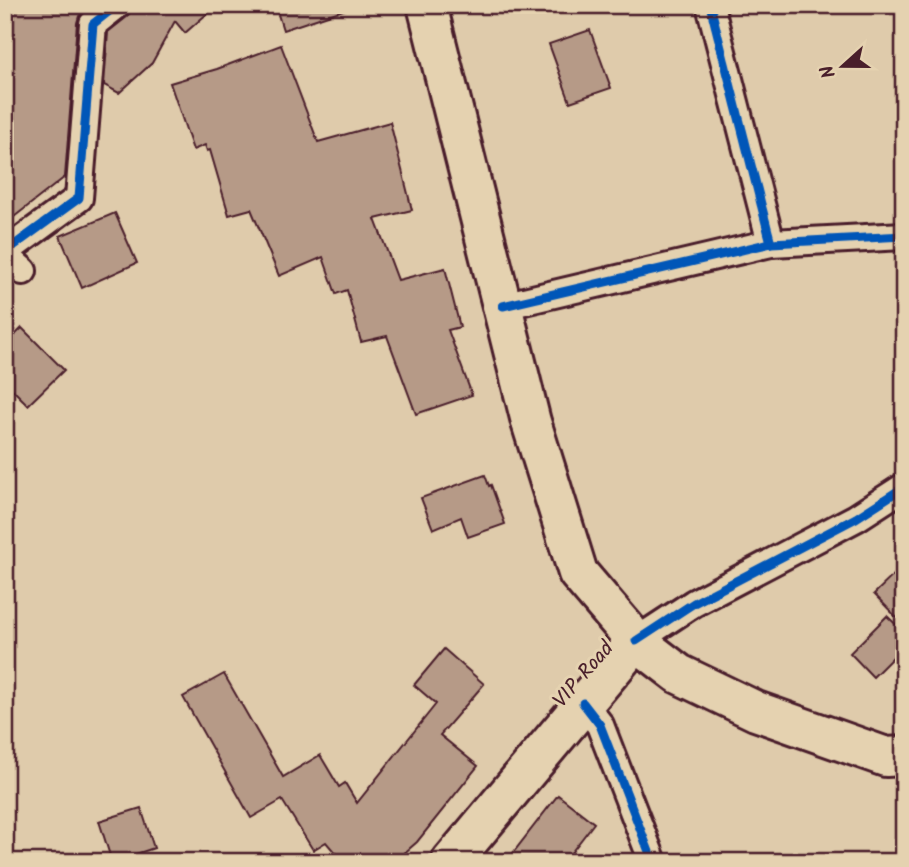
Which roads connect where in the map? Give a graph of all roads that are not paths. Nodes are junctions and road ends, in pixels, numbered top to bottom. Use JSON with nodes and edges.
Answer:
{"nodes":[{"id":1,"x":117,"y":5,"type":"edge"},
{"id":2,"x":427,"y":5,"type":"edge"},
{"id":3,"x":710,"y":5,"type":"edge"},
{"id":4,"x":904,"y":236,"type":"edge"},
{"id":5,"x":771,"y":243,"type":"junction"},
{"id":6,"x":11,"y":260,"type":"edge"},
{"id":7,"x":503,"y":306,"type":"junction"},
{"id":8,"x":904,"y":487,"type":"edge"},
{"id":9,"x":636,"y":641,"type":"junction"},
{"id":10,"x":583,"y":703,"type":"junction"},
{"id":11,"x":904,"y":756,"type":"edge"},
{"id":12,"x":451,"y":862,"type":"edge"},
{"id":13,"x":653,"y":862,"type":"edge"}],
"edges":[{"from":1,"to":6,"type":"street"},
{"from":2,"to":7,"type":"main road"},
{"from":3,"to":5,"type":"street"},
{"from":4,"to":5,"type":"street"},
{"from":5,"to":7,"type":"street"},
{"from":7,"to":9,"type":"main road"},
{"from":8,"to":9,"type":"street"},
{"from":9,"to":10,"type":"main road","name":"VIP Road"},
{"from":9,"to":11,"type":"main road","name":"VIP Road"},
{"from":10,"to":12,"type":"main road","name":"VIP Road"},
{"from":10,"to":13,"type":"street"}]}
